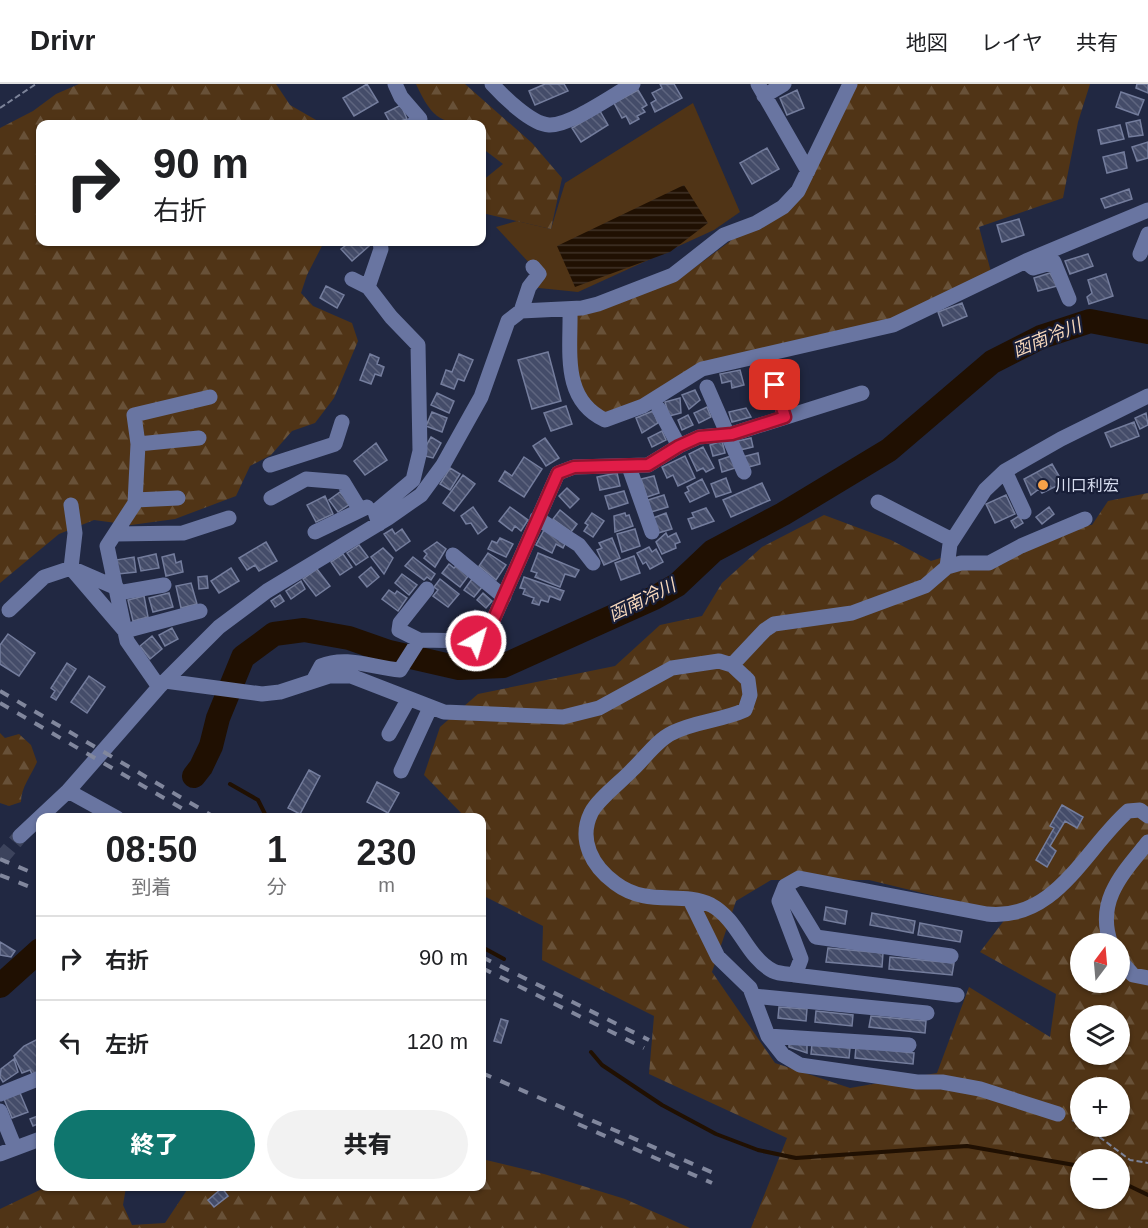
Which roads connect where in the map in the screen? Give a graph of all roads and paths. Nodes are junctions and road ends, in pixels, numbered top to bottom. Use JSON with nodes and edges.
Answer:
{"nodes":[{"id":1,"x":36,"y":84,"type":"edge"},
{"id":2,"x":395,"y":84,"type":"edge"},
{"id":3,"x":492,"y":84,"type":"edge"},
{"id":4,"x":633,"y":84,"type":"edge"},
{"id":5,"x":784,"y":84,"type":"edge"},
{"id":6,"x":850,"y":84,"type":"edge"},
{"id":7,"x":761,"y":90,"type":"edge"},
{"id":8,"x":0,"y":108,"type":"edge"},
{"id":9,"x":419,"y":120,"type":"edge"},
{"id":10,"x":808,"y":171,"type":"junction"},
{"id":11,"x":1148,"y":210,"type":"edge"},
{"id":12,"x":1148,"y":234,"type":"edge"},
{"id":13,"x":381,"y":246,"type":"edge"},
{"id":14,"x":1140,"y":254,"type":"dead end"},
{"id":15,"x":1026,"y":261,"type":"junction"},
{"id":16,"x":533,"y":267,"type":"dead end"},
{"id":17,"x":352,"y":279,"type":"dead end"},
{"id":18,"x":368,"y":287,"type":"junction"},
{"id":19,"x":1069,"y":299,"type":"dead end"},
{"id":20,"x":570,"y":309,"type":"junction"},
{"id":21,"x":521,"y":311,"type":"junction"},
{"id":22,"x":770,"y":370,"type":"dead end"},
{"id":23,"x":707,"y":387,"type":"dead end"},
{"id":24,"x":862,"y":393,"type":"dead end"},
{"id":25,"x":1148,"y":396,"type":"edge"},
{"id":26,"x":210,"y":397,"type":"dead end"},
{"id":27,"x":659,"y":409,"type":"dead end"},
{"id":28,"x":785,"y":417,"type":"junction"},
{"id":29,"x":342,"y":422,"type":"dead end"},
{"id":30,"x":728,"y":435,"type":"junction"},
{"id":31,"x":199,"y":438,"type":"dead end"},
{"id":32,"x":138,"y":444,"type":"junction"},
{"id":33,"x":679,"y":446,"type":"junction"},
{"id":34,"x":313,"y":451,"type":"junction"},
{"id":35,"x":270,"y":465,"type":"dead end"},
{"id":36,"x":629,"y":467,"type":"junction"},
{"id":37,"x":1005,"y":471,"type":"junction"},
{"id":38,"x":744,"y":472,"type":"dead end"},
{"id":39,"x":306,"y":479,"type":"junction"},
{"id":40,"x":404,"y":488,"type":"junction"},
{"id":41,"x":178,"y":498,"type":"dead end"},
{"id":42,"x":271,"y":498,"type":"dead end"},
{"id":43,"x":135,"y":500,"type":"junction"},
{"id":44,"x":878,"y":502,"type":"dead end"},
{"id":45,"x":71,"y":504,"type":"dead end"},
{"id":46,"x":360,"y":510,"type":"junction"},
{"id":47,"x":1024,"y":512,"type":"dead end"},
{"id":48,"x":537,"y":518,"type":"junction"},
{"id":49,"x":229,"y":519,"type":"dead end"},
{"id":50,"x":1085,"y":519,"type":"dead end"},
{"id":51,"x":379,"y":524,"type":"junction"},
{"id":52,"x":315,"y":532,"type":"dead end"},
{"id":53,"x":652,"y":532,"type":"dead end"},
{"id":54,"x":116,"y":534,"type":"junction"},
{"id":55,"x":952,"y":540,"type":"junction"},
{"id":56,"x":453,"y":555,"type":"dead end"},
{"id":57,"x":593,"y":563,"type":"dead end"},
{"id":58,"x":947,"y":567,"type":"junction"},
{"id":59,"x":71,"y":568,"type":"junction"},
{"id":60,"x":164,"y":585,"type":"dead end"},
{"id":61,"x":427,"y":589,"type":"dead end"},
{"id":62,"x":117,"y":590,"type":"junction"},
{"id":63,"x":504,"y":597,"type":"junction"},
{"id":64,"x":9,"y":610,"type":"dead end"},
{"id":65,"x":200,"y":611,"type":"dead end"},
{"id":66,"x":125,"y":631,"type":"junction"},
{"id":67,"x":419,"y":640,"type":"junction"},
{"id":68,"x":732,"y":664,"type":"junction"},
{"id":69,"x":314,"y":679,"type":"junction"},
{"id":70,"x":162,"y":684,"type":"junction"},
{"id":71,"x":408,"y":700,"type":"junction"},
{"id":72,"x":430,"y":708,"type":"junction"},
{"id":73,"x":389,"y":734,"type":"dead end"},
{"id":74,"x":401,"y":771,"type":"dead end"},
{"id":75,"x":68,"y":791,"type":"junction"},
{"id":76,"x":45,"y":813,"type":"edge"},
{"id":77,"x":108,"y":813,"type":"edge"},
{"id":78,"x":1148,"y":816,"type":"edge"},
{"id":79,"x":36,"y":821,"type":"edge"},
{"id":80,"x":20,"y":836,"type":"tunnel mouth"},
{"id":81,"x":1148,"y":842,"type":"edge"},
{"id":82,"x":785,"y":886,"type":"junction"},
{"id":83,"x":690,"y":900,"type":"junction"},
{"id":84,"x":1108,"y":933,"type":"edge"},
{"id":85,"x":951,"y":956,"type":"dead end"},
{"id":86,"x":1130,"y":972,"type":"edge"},
{"id":87,"x":795,"y":975,"type":"junction"},
{"id":88,"x":1148,"y":978,"type":"edge"},
{"id":89,"x":957,"y":995,"type":"dead end"},
{"id":90,"x":753,"y":996,"type":"junction"},
{"id":91,"x":927,"y":1013,"type":"dead end"},
{"id":92,"x":768,"y":1036,"type":"junction"},
{"id":93,"x":909,"y":1046,"type":"dead end"},
{"id":94,"x":36,"y":1080,"type":"edge"},
{"id":95,"x":0,"y":1094,"type":"edge"},
{"id":96,"x":0,"y":1112,"type":"edge"},
{"id":97,"x":1058,"y":1114,"type":"dead end"},
{"id":98,"x":1100,"y":1137,"type":"edge"},
{"id":99,"x":36,"y":1140,"type":"edge"},
{"id":100,"x":15,"y":1148,"type":"junction"},
{"id":101,"x":0,"y":1154,"type":"edge"},
{"id":102,"x":1148,"y":1163,"type":"edge"}],
"edges":[{"from":1,"to":8,"type":"path"},
{"from":2,"to":9,"type":"street"},
{"from":3,"to":4,"type":"street"},
{"from":5,"to":7,"type":"street"},
{"from":6,"to":10,"type":"street"},
{"from":7,"to":10,"type":"street"},
{"from":10,"to":20,"type":"street"},
{"from":11,"to":15,"type":"street"},
{"from":12,"to":14,"type":"street"},
{"from":13,"to":18,"type":"street"},
{"from":15,"to":19,"type":"street"},
{"from":15,"to":20,"type":"street"},
{"from":16,"to":21,"type":"street"},
{"from":17,"to":18,"type":"street"},
{"from":18,"to":40,"type":"street"},
{"from":20,"to":21,"type":"street"},
{"from":21,"to":51,"type":"street"},
{"from":22,"to":28,"type":"street"},
{"from":23,"to":30,"type":"street"},
{"from":24,"to":28,"type":"street"},
{"from":25,"to":37,"type":"street"},
{"from":26,"to":32,"type":"street"},
{"from":27,"to":33,"type":"street"},
{"from":28,"to":30,"type":"street"},
{"from":29,"to":34,"type":"street"},
{"from":30,"to":33,"type":"street"},
{"from":30,"to":38,"type":"street"},
{"from":31,"to":32,"type":"street"},
{"from":32,"to":43,"type":"street"},
{"from":33,"to":36,"type":"street"},
{"from":34,"to":35,"type":"street"},
{"from":34,"to":39,"type":"street"},
{"from":36,"to":48,"type":"street"},
{"from":36,"to":53,"type":"street"},
{"from":37,"to":47,"type":"street"},
{"from":37,"to":55,"type":"street"},
{"from":39,"to":42,"type":"street"},
{"from":39,"to":46,"type":"street"},
{"from":40,"to":46,"type":"street"},
{"from":40,"to":51,"type":"street"},
{"from":41,"to":43,"type":"street"},
{"from":43,"to":54,"type":"street"},
{"from":44,"to":55,"type":"street"},
{"from":45,"to":59,"type":"street"},
{"from":46,"to":52,"type":"street"},
{"from":48,"to":57,"type":"street"},
{"from":48,"to":63,"type":"street"},
{"from":49,"to":54,"type":"street"},
{"from":50,"to":58,"type":"street"},
{"from":51,"to":70,"type":"street"},
{"from":54,"to":62,"type":"street"},
{"from":55,"to":58,"type":"street"},
{"from":56,"to":63,"type":"street"},
{"from":58,"to":68,"type":"street"},
{"from":59,"to":62,"type":"street"},
{"from":59,"to":64,"type":"street"},
{"from":59,"to":66,"type":"street"},
{"from":60,"to":62,"type":"street"},
{"from":61,"to":67,"type":"street"},
{"from":62,"to":66,"type":"street"},
{"from":63,"to":67,"type":"street"},
{"from":65,"to":66,"type":"street"},
{"from":66,"to":70,"type":"street"},
{"from":67,"to":69,"type":"street"},
{"from":68,"to":72,"type":"street"},
{"from":68,"to":83,"type":"street"},
{"from":69,"to":70,"type":"street"},
{"from":69,"to":71,"type":"street"},
{"from":70,"to":75,"type":"street"},
{"from":71,"to":72,"type":"street"},
{"from":71,"to":73,"type":"street"},
{"from":72,"to":74,"type":"street"},
{"from":75,"to":76,"type":"street"},
{"from":75,"to":77,"type":"street"},
{"from":78,"to":82,"type":"street"},
{"from":79,"to":80,"type":"street"},
{"from":81,"to":84,"type":"street"},
{"from":82,"to":85,"type":"street"},
{"from":82,"to":87,"type":"street"},
{"from":83,"to":87,"type":"street"},
{"from":83,"to":90,"type":"street"},
{"from":86,"to":88,"type":"street"},
{"from":87,"to":89,"type":"street"},
{"from":90,"to":91,"type":"street"},
{"from":90,"to":92,"type":"street"},
{"from":92,"to":93,"type":"street"},
{"from":92,"to":97,"type":"street"},
{"from":94,"to":95,"type":"street"},
{"from":96,"to":100,"type":"street"},
{"from":98,"to":102,"type":"path"},
{"from":99,"to":100,"type":"street"},
{"from":100,"to":101,"type":"street"}]}
